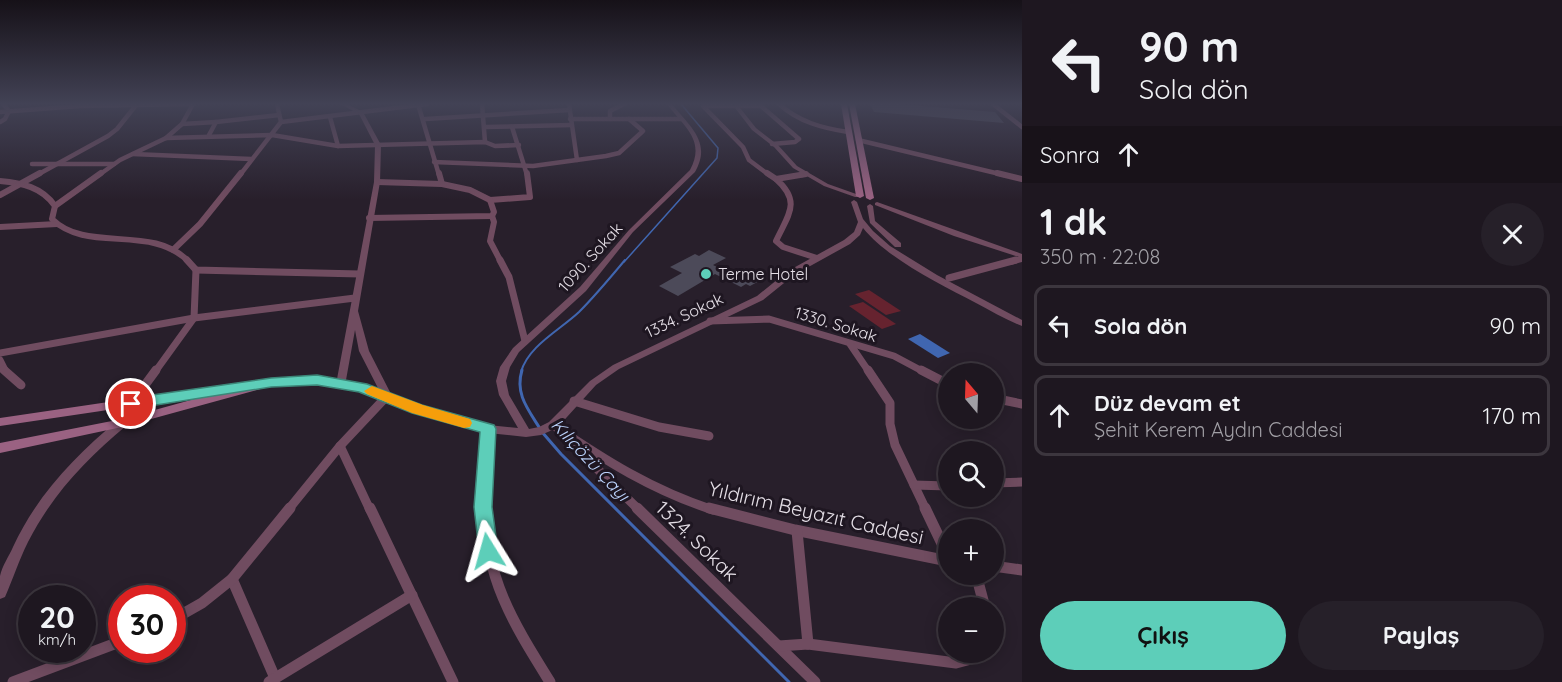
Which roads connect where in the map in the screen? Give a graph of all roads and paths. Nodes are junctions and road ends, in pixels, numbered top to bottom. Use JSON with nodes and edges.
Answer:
{"nodes":[{"id":1,"x":108,"y":136,"type":"edge"},
{"id":2,"x":168,"y":136,"type":"edge"},
{"id":3,"x":197,"y":136,"type":"edge"},
{"id":4,"x":271,"y":136,"type":"edge"},
{"id":5,"x":277,"y":136,"type":"edge"},
{"id":6,"x":335,"y":136,"type":"edge"},
{"id":7,"x":373,"y":136,"type":"edge"},
{"id":8,"x":430,"y":136,"type":"edge"},
{"id":9,"x":485,"y":136,"type":"edge"},
{"id":10,"x":515,"y":136,"type":"edge"},
{"id":11,"x":573,"y":136,"type":"edge"},
{"id":12,"x":638,"y":136,"type":"edge"},
{"id":13,"x":693,"y":136,"type":"edge"},
{"id":14,"x":732,"y":136,"type":"edge"},
{"id":15,"x":762,"y":136,"type":"edge"},
{"id":16,"x":795,"y":136,"type":"edge"},
{"id":17,"x":848,"y":136,"type":"edge"},
{"id":18,"x":857,"y":136,"type":"edge"},
{"id":19,"x":166,"y":138,"type":"junction"},
{"id":20,"x":858,"y":140,"type":"junction"},
{"id":21,"x":485,"y":142,"type":"junction"},
{"id":22,"x":432,"y":143,"type":"junction"},
{"id":23,"x":772,"y":144,"type":"junction"},
{"id":24,"x":378,"y":145,"type":"junction"},
{"id":25,"x":519,"y":145,"type":"junction"},
{"id":26,"x":338,"y":146,"type":"junction"},
{"id":27,"x":132,"y":154,"type":"junction"},
{"id":28,"x":252,"y":159,"type":"junction"},
{"id":29,"x":577,"y":160,"type":"junction"},
{"id":30,"x":434,"y":162,"type":"junction"},
{"id":31,"x":32,"y":164,"type":"dead end"},
{"id":32,"x":57,"y":164,"type":"junction"},
{"id":33,"x":114,"y":164,"type":"junction"},
{"id":34,"x":526,"y":166,"type":"junction"},
{"id":35,"x":806,"y":174,"type":"junction"},
{"id":36,"x":776,"y":179,"type":"junction"},
{"id":37,"x":1022,"y":179,"type":"edge"},
{"id":38,"x":0,"y":180,"type":"edge"},
{"id":39,"x":377,"y":182,"type":"junction"},
{"id":40,"x":22,"y":184,"type":"junction"},
{"id":41,"x":442,"y":184,"type":"junction"},
{"id":42,"x":0,"y":195,"type":"edge"},
{"id":43,"x":856,"y":198,"type":"junction"},
{"id":44,"x":490,"y":200,"type":"junction"},
{"id":45,"x":872,"y":202,"type":"junction"},
{"id":46,"x":55,"y":206,"type":"junction"},
{"id":47,"x":492,"y":216,"type":"junction"},
{"id":48,"x":369,"y":218,"type":"junction"},
{"id":49,"x":862,"y":222,"type":"junction"},
{"id":50,"x":57,"y":224,"type":"junction"},
{"id":51,"x":0,"y":227,"type":"edge"},
{"id":52,"x":173,"y":250,"type":"junction"},
{"id":53,"x":816,"y":258,"type":"junction"},
{"id":54,"x":1022,"y":258,"type":"edge"},
{"id":55,"x":196,"y":270,"type":"junction"},
{"id":56,"x":360,"y":274,"type":"junction"},
{"id":57,"x":949,"y":278,"type":"junction"},
{"id":58,"x":355,"y":298,"type":"junction"},
{"id":59,"x":354,"y":311,"type":"junction"},
{"id":60,"x":1022,"y":316,"type":"edge"},
{"id":61,"x":194,"y":318,"type":"junction"},
{"id":62,"x":709,"y":321,"type":"junction"},
{"id":63,"x":1022,"y":323,"type":"edge"},
{"id":64,"x":525,"y":341,"type":"junction"},
{"id":65,"x":850,"y":344,"type":"junction"},
{"id":66,"x":0,"y":353,"type":"edge"},
{"id":67,"x":0,"y":360,"type":"edge"},
{"id":68,"x":938,"y":379,"type":"edge"},
{"id":69,"x":271,"y":382,"type":"junction"},
{"id":70,"x":341,"y":382,"type":"junction"},
{"id":71,"x":21,"y":385,"type":"dead end"},
{"id":72,"x":387,"y":396,"type":"junction"},
{"id":73,"x":1004,"y":400,"type":"edge"},
{"id":74,"x":574,"y":401,"type":"junction"},
{"id":75,"x":131,"y":404,"type":"junction"},
{"id":76,"x":1022,"y":404,"type":"edge"},
{"id":77,"x":0,"y":422,"type":"edge"},
{"id":78,"x":122,"y":423,"type":"junction"},
{"id":79,"x":553,"y":425,"type":"junction"},
{"id":80,"x":488,"y":429,"type":"junction"},
{"id":81,"x":526,"y":433,"type":"junction"},
{"id":82,"x":709,"y":436,"type":"dead end"},
{"id":83,"x":340,"y":446,"type":"junction"},
{"id":84,"x":0,"y":448,"type":"edge"},
{"id":85,"x":1022,"y":482,"type":"edge"},
{"id":86,"x":1004,"y":483,"type":"edge"},
{"id":87,"x":914,"y":485,"type":"junction"},
{"id":88,"x":938,"y":486,"type":"edge"},
{"id":89,"x":797,"y":531,"type":"junction"},
{"id":90,"x":938,"y":535,"type":"edge"},
{"id":91,"x":938,"y":559,"type":"edge"},
{"id":92,"x":1004,"y":568,"type":"edge"},
{"id":93,"x":1022,"y":570,"type":"edge"},
{"id":94,"x":232,"y":579,"type":"junction"},
{"id":95,"x":0,"y":593,"type":"edge"},
{"id":96,"x":412,"y":595,"type":"junction"},
{"id":97,"x":186,"y":612,"type":"edge"},
{"id":98,"x":808,"y":644,"type":"junction"},
{"id":99,"x":108,"y":646,"type":"edge"},
{"id":100,"x":779,"y":646,"type":"junction"},
{"id":101,"x":938,"y":661,"type":"edge"},
{"id":102,"x":272,"y":680,"type":"edge"},
{"id":103,"x":13,"y":682,"type":"edge"},
{"id":104,"x":453,"y":682,"type":"edge"},
{"id":105,"x":550,"y":682,"type":"edge"},
{"id":106,"x":815,"y":682,"type":"edge"}],
"edges":[{"from":1,"to":32,"type":"street"},
{"from":2,"to":19,"type":"street"},
{"from":3,"to":19,"type":"street"},
{"from":4,"to":28,"type":"street"},
{"from":5,"to":26,"type":"street"},
{"from":6,"to":26,"type":"street"},
{"from":7,"to":24,"type":"street"},
{"from":8,"to":22,"type":"street"},
{"from":9,"to":21,"type":"street"},
{"from":10,"to":25,"type":"street"},
{"from":11,"to":29,"type":"street"},
{"from":12,"to":29,"type":"street"},
{"from":13,"to":64,"type":"street","name":"1090. Sokak"},
{"from":14,"to":36,"type":"street"},
{"from":15,"to":23,"type":"street"},
{"from":16,"to":23,"type":"street"},
{"from":17,"to":43,"type":"main road"},
{"from":18,"to":20,"type":"main road"},
{"from":19,"to":27,"type":"street"},
{"from":20,"to":37,"type":"street"},
{"from":20,"to":45,"type":"main road"},
{"from":21,"to":22,"type":"street"},
{"from":21,"to":25,"type":"street"},
{"from":22,"to":24,"type":"street"},
{"from":22,"to":30,"type":"street"},
{"from":23,"to":35,"type":"street"},
{"from":24,"to":26,"type":"street"},
{"from":24,"to":39,"type":"street"},
{"from":25,"to":34,"type":"street"},
{"from":27,"to":28,"type":"street"},
{"from":27,"to":33,"type":"street"},
{"from":28,"to":52,"type":"street"},
{"from":29,"to":34,"type":"street"},
{"from":30,"to":34,"type":"street"},
{"from":30,"to":41,"type":"street"},
{"from":31,"to":32,"type":"street"},
{"from":32,"to":33,"type":"street"},
{"from":32,"to":40,"type":"street"},
{"from":33,"to":46,"type":"street"},
{"from":34,"to":44,"type":"street"},
{"from":35,"to":36,"type":"street"},
{"from":35,"to":43,"type":"street"},
{"from":36,"to":53,"type":"street"},
{"from":38,"to":40,"type":"street"},
{"from":39,"to":41,"type":"street"},
{"from":39,"to":48,"type":"street"},
{"from":40,"to":42,"type":"street"},
{"from":40,"to":46,"type":"street"},
{"from":41,"to":44,"type":"street"},
{"from":43,"to":45,"type":"street"},
{"from":43,"to":49,"type":"street"},
{"from":44,"to":47,"type":"street"},
{"from":45,"to":54,"type":"street"},
{"from":45,"to":57,"type":"street"},
{"from":46,"to":50,"type":"street"},
{"from":47,"to":48,"type":"street"},
{"from":47,"to":64,"type":"street"},
{"from":48,"to":56,"type":"street"},
{"from":49,"to":53,"type":"street","name":"1334. Sokak"},
{"from":49,"to":63,"type":"street"},
{"from":50,"to":51,"type":"street"},
{"from":50,"to":52,"type":"street"},
{"from":52,"to":55,"type":"street"},
{"from":53,"to":62,"type":"street","name":"1334. Sokak"},
{"from":54,"to":57,"type":"street"},
{"from":55,"to":56,"type":"street"},
{"from":55,"to":61,"type":"street"},
{"from":56,"to":58,"type":"street"},
{"from":57,"to":60,"type":"street"},
{"from":58,"to":59,"type":"street"},
{"from":58,"to":61,"type":"street"},
{"from":59,"to":70,"type":"street"},
{"from":59,"to":72,"type":"street"},
{"from":61,"to":66,"type":"street"},
{"from":61,"to":75,"type":"street"},
{"from":62,"to":65,"type":"street","name":"1330. Sokak"},
{"from":62,"to":74,"type":"street","name":"1334. Sokak"},
{"from":64,"to":81,"type":"street","name":"1090. Sokak"},
{"from":65,"to":68,"type":"street","name":"1330. Sokak"},
{"from":65,"to":87,"type":"street"},
{"from":67,"to":71,"type":"street"},
{"from":69,"to":70,"type":"street"},
{"from":69,"to":75,"type":"main road"},
{"from":69,"to":78,"type":"main road"},
{"from":70,"to":72,"type":"street"},
{"from":72,"to":80,"type":"street"},
{"from":72,"to":83,"type":"street"},
{"from":73,"to":76,"type":"street"},
{"from":74,"to":79,"type":"street","name":"1334. Sokak"},
{"from":74,"to":82,"type":"street"},
{"from":75,"to":77,"type":"main road"},
{"from":75,"to":78,"type":"street"},
{"from":78,"to":84,"type":"main road"},
{"from":78,"to":95,"type":"street"},
{"from":79,"to":81,"type":"street"},
{"from":79,"to":89,"type":"street","name":"Yıldırım Beyazıt Caddesi"},
{"from":79,"to":100,"type":"street","name":"1324. Sokak"},
{"from":80,"to":81,"type":"street"},
{"from":80,"to":105,"type":"street"},
{"from":83,"to":94,"type":"street"},
{"from":83,"to":96,"type":"street"},
{"from":85,"to":86,"type":"street"},
{"from":87,"to":88,"type":"street"},
{"from":87,"to":90,"type":"street"},
{"from":89,"to":91,"type":"street","name":"Yıldırım Beyazıt Caddesi"},
{"from":89,"to":98,"type":"street"},
{"from":92,"to":93,"type":"street"},
{"from":94,"to":97,"type":"street"},
{"from":94,"to":102,"type":"street"},
{"from":96,"to":102,"type":"street"},
{"from":96,"to":104,"type":"street"},
{"from":98,"to":100,"type":"street"},
{"from":98,"to":101,"type":"street"},
{"from":99,"to":103,"type":"street"},
{"from":100,"to":106,"type":"street","name":"1324. Sokak"}]}
